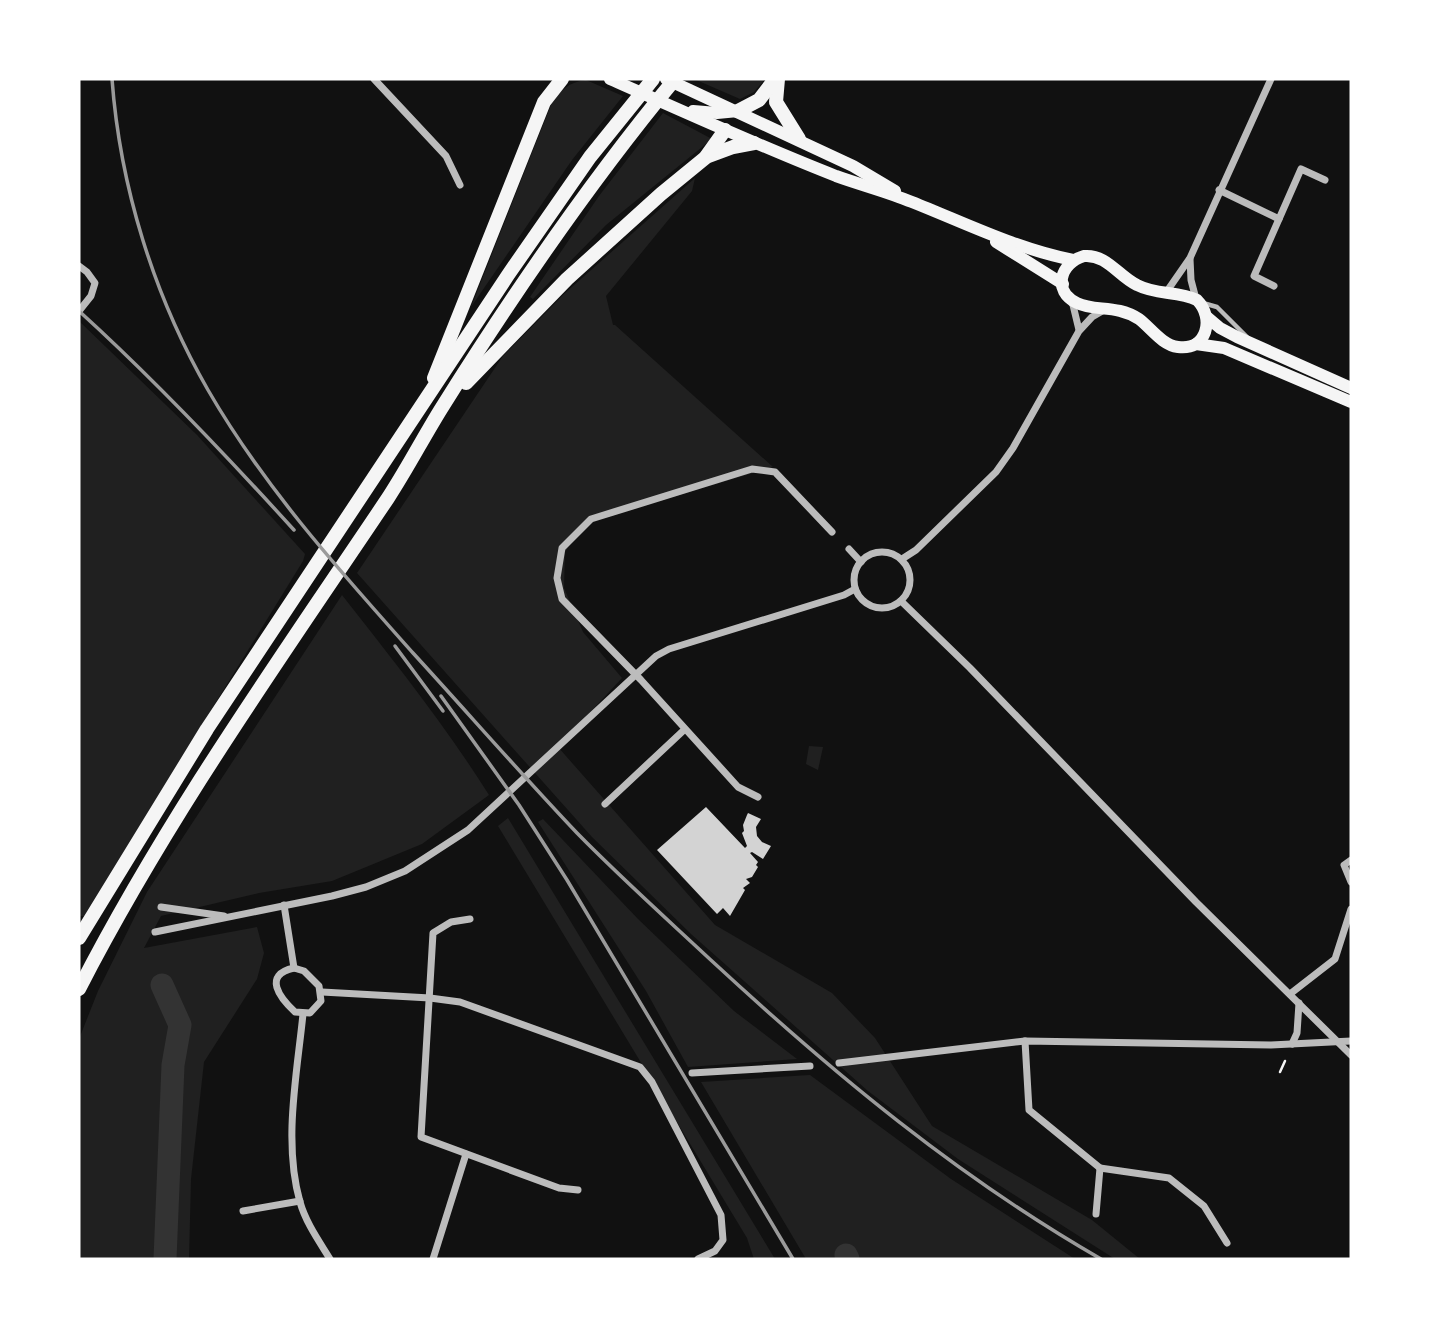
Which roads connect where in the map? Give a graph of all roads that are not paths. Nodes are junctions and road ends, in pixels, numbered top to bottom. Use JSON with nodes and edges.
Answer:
{"nodes":[{"id":1,"x":374,"y":79,"type":"edge"},
{"id":2,"x":543,"y":79,"type":"edge"},
{"id":3,"x":562,"y":79,"type":"edge"},
{"id":4,"x":610,"y":79,"type":"edge"},
{"id":5,"x":653,"y":79,"type":"edge"},
{"id":6,"x":666,"y":79,"type":"edge"},
{"id":7,"x":675,"y":79,"type":"edge"},
{"id":8,"x":776,"y":79,"type":"edge"},
{"id":9,"x":1271,"y":79,"type":"edge"},
{"id":10,"x":544,"y":102,"type":"junction"},
{"id":11,"x":733,"y":110,"type":"junction"},
{"id":12,"x":699,"y":114,"type":"junction"},
{"id":13,"x":725,"y":130,"type":"junction"},
{"id":14,"x":799,"y":139,"type":"junction"},
{"id":15,"x":754,"y":143,"type":"junction"},
{"id":16,"x":705,"y":158,"type":"junction"},
{"id":17,"x":1325,"y":180,"type":"dead end"},
{"id":18,"x":460,"y":185,"type":"dead end"},
{"id":19,"x":1219,"y":190,"type":"junction"},
{"id":20,"x":910,"y":201,"type":"junction"},
{"id":21,"x":1279,"y":219,"type":"junction"},
{"id":22,"x":972,"y":228,"type":"junction"},
{"id":23,"x":1190,"y":258,"type":"junction"},
{"id":24,"x":1073,"y":260,"type":"junction"},
{"id":25,"x":79,"y":266,"type":"edge"},
{"id":26,"x":1063,"y":284,"type":"junction"},
{"id":27,"x":1274,"y":286,"type":"dead end"},
{"id":28,"x":1165,"y":294,"type":"junction"},
{"id":29,"x":1072,"y":300,"type":"junction"},
{"id":30,"x":1198,"y":302,"type":"junction"},
{"id":31,"x":1107,"y":308,"type":"junction"},
{"id":32,"x":79,"y":311,"type":"edge"},
{"id":33,"x":1207,"y":317,"type":"junction"},
{"id":34,"x":1079,"y":331,"type":"junction"},
{"id":35,"x":1196,"y":344,"type":"junction"},
{"id":36,"x":1251,"y":344,"type":"junction"},
{"id":37,"x":1351,"y":388,"type":"edge"},
{"id":38,"x":1351,"y":402,"type":"edge"},
{"id":39,"x":421,"y":408,"type":"junction"},
{"id":40,"x":441,"y":409,"type":"junction"},
{"id":41,"x":832,"y":532,"type":"dead end"},
{"id":42,"x":849,"y":549,"type":"dead end"},
{"id":43,"x":902,"y":559,"type":"junction"},
{"id":44,"x":861,"y":562,"type":"junction"},
{"id":45,"x":855,"y":589,"type":"junction"},
{"id":46,"x":901,"y":601,"type":"junction"},
{"id":47,"x":636,"y":675,"type":"junction"},
{"id":48,"x":684,"y":730,"type":"junction"},
{"id":49,"x":758,"y":797,"type":"dead end"},
{"id":50,"x":605,"y":804,"type":"dead end"},
{"id":51,"x":1351,"y":860,"type":"edge"},
{"id":52,"x":1351,"y":882,"type":"edge"},
{"id":53,"x":284,"y":905,"type":"junction"},
{"id":54,"x":162,"y":907,"type":"dead end"},
{"id":55,"x":1351,"y":909,"type":"edge"},
{"id":56,"x":228,"y":917,"type":"junction"},
{"id":57,"x":470,"y":919,"type":"dead end"},
{"id":58,"x":155,"y":932,"type":"dead end"},
{"id":59,"x":1347,"y":936,"type":"edge"},
{"id":60,"x":79,"y":938,"type":"edge"},
{"id":61,"x":295,"y":968,"type":"junction"},
{"id":62,"x":79,"y":989,"type":"edge"},
{"id":63,"x":321,"y":992,"type":"junction"},
{"id":64,"x":1290,"y":994,"type":"junction"},
{"id":65,"x":430,"y":998,"type":"junction"},
{"id":66,"x":1299,"y":1003,"type":"junction"},
{"id":67,"x":303,"y":1014,"type":"junction"},
{"id":68,"x":1025,"y":1041,"type":"junction"},
{"id":69,"x":1351,"y":1041,"type":"edge"},
{"id":70,"x":1338,"y":1043,"type":"junction"},
{"id":71,"x":1292,"y":1044,"type":"junction"},
{"id":72,"x":1351,"y":1055,"type":"edge"},
{"id":73,"x":839,"y":1063,"type":"dead end"},
{"id":74,"x":810,"y":1066,"type":"dead end"},
{"id":75,"x":692,"y":1073,"type":"dead end"},
{"id":76,"x":466,"y":1154,"type":"junction"},
{"id":77,"x":1100,"y":1168,"type":"junction"},
{"id":78,"x":578,"y":1190,"type":"dead end"},
{"id":79,"x":300,"y":1201,"type":"junction"},
{"id":80,"x":243,"y":1211,"type":"dead end"},
{"id":81,"x":1096,"y":1214,"type":"dead end"},
{"id":82,"x":1227,"y":1242,"type":"dead end"},
{"id":83,"x":330,"y":1259,"type":"edge"},
{"id":84,"x":433,"y":1259,"type":"edge"},
{"id":85,"x":698,"y":1259,"type":"edge"}],
"edges":[{"from":1,"to":18,"type":"street"},
{"from":2,"to":10,"type":"highway"},
{"from":3,"to":10,"type":"highway"},
{"from":4,"to":12,"type":"main road"},
{"from":5,"to":39,"type":"highway"},
{"from":6,"to":11,"type":"main road"},
{"from":7,"to":40,"type":"highway"},
{"from":8,"to":11,"type":"highway"},
{"from":8,"to":14,"type":"highway"},
{"from":9,"to":19,"type":"street"},
{"from":10,"to":39,"type":"highway"},
{"from":11,"to":12,"type":"main road"},
{"from":11,"to":13,"type":"main road"},
{"from":11,"to":14,"type":"main road"},
{"from":12,"to":13,"type":"main road"},
{"from":13,"to":15,"type":"main road"},
{"from":13,"to":16,"type":"highway"},
{"from":14,"to":20,"type":"main road"},
{"from":15,"to":16,"type":"highway"},
{"from":15,"to":20,"type":"main road"},
{"from":16,"to":40,"type":"highway"},
{"from":17,"to":21,"type":"street"},
{"from":19,"to":21,"type":"street"},
{"from":19,"to":23,"type":"street"},
{"from":20,"to":22,"type":"main road"},
{"from":21,"to":27,"type":"street"},
{"from":22,"to":24,"type":"main road"},
{"from":22,"to":26,"type":"main road"},
{"from":23,"to":28,"type":"street"},
{"from":23,"to":30,"type":"street"},
{"from":24,"to":26,"type":"main road"},
{"from":24,"to":28,"type":"main road"},
{"from":25,"to":32,"type":"street"},
{"from":26,"to":29,"type":"main road"},
{"from":28,"to":30,"type":"main road"},
{"from":29,"to":31,"type":"main road"},
{"from":29,"to":34,"type":"street"},
{"from":30,"to":33,"type":"main road"},
{"from":30,"to":36,"type":"lane"},
{"from":31,"to":34,"type":"street"},
{"from":31,"to":35,"type":"main road"},
{"from":33,"to":35,"type":"main road"},
{"from":33,"to":36,"type":"main road"},
{"from":34,"to":43,"type":"street"},
{"from":35,"to":38,"type":"main road"},
{"from":36,"to":37,"type":"main road"},
{"from":39,"to":60,"type":"highway"},
{"from":40,"to":62,"type":"highway"},
{"from":41,"to":47,"type":"street"},
{"from":42,"to":44,"type":"street"},
{"from":43,"to":44,"type":"street"},
{"from":43,"to":46,"type":"street"},
{"from":44,"to":45,"type":"street"},
{"from":45,"to":46,"type":"street"},
{"from":45,"to":47,"type":"street"},
{"from":46,"to":64,"type":"street"},
{"from":47,"to":48,"type":"street"},
{"from":47,"to":53,"type":"street"},
{"from":48,"to":49,"type":"street"},
{"from":48,"to":50,"type":"street"},
{"from":51,"to":52,"type":"street"},
{"from":53,"to":56,"type":"street"},
{"from":53,"to":61,"type":"street"},
{"from":54,"to":56,"type":"street"},
{"from":55,"to":59,"type":"street"},
{"from":56,"to":58,"type":"street"},
{"from":57,"to":65,"type":"street"},
{"from":59,"to":64,"type":"street"},
{"from":61,"to":63,"type":"street"},
{"from":61,"to":67,"type":"street"},
{"from":63,"to":65,"type":"street"},
{"from":63,"to":67,"type":"street"},
{"from":64,"to":66,"type":"street"},
{"from":65,"to":76,"type":"street"},
{"from":65,"to":85,"type":"street"},
{"from":66,"to":70,"type":"street"},
{"from":66,"to":71,"type":"street"},
{"from":67,"to":79,"type":"street"},
{"from":68,"to":71,"type":"street"},
{"from":68,"to":73,"type":"street"},
{"from":68,"to":77,"type":"street"},
{"from":69,"to":70,"type":"street"},
{"from":70,"to":71,"type":"street"},
{"from":70,"to":72,"type":"street"},
{"from":74,"to":75,"type":"street"},
{"from":76,"to":78,"type":"street"},
{"from":76,"to":84,"type":"street"},
{"from":77,"to":81,"type":"street"},
{"from":77,"to":82,"type":"street"},
{"from":79,"to":80,"type":"street"},
{"from":79,"to":83,"type":"street"}]}
